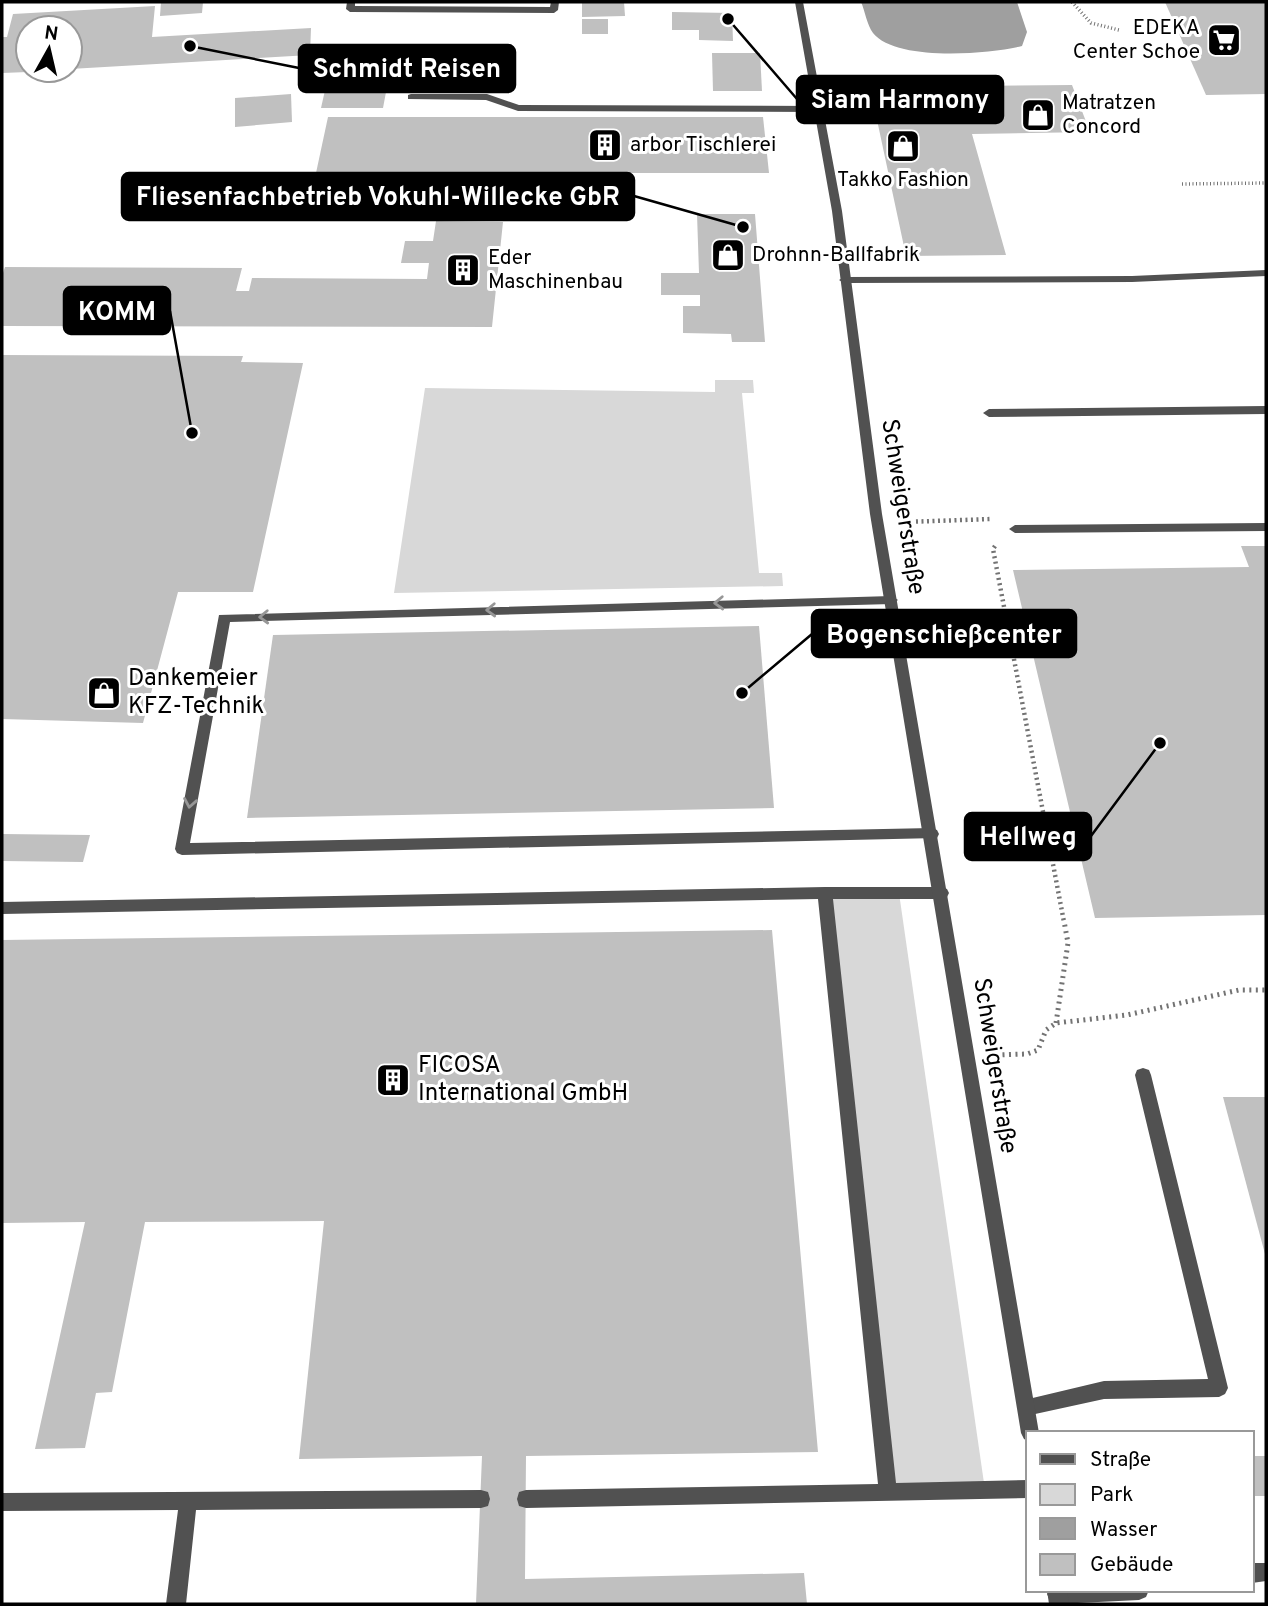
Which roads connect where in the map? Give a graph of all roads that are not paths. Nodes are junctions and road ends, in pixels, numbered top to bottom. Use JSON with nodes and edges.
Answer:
{"nodes":[{"id":1,"x":351,"y":2,"type":"edge"},
{"id":2,"x":555,"y":2,"type":"edge"},
{"id":3,"x":800,"y":2,"type":"edge"},
{"id":4,"x":411,"y":97,"type":"dead end"},
{"id":5,"x":819,"y":109,"type":"junction"},
{"id":6,"x":1266,"y":273,"type":"edge"},
{"id":7,"x":844,"y":280,"type":"junction"},
{"id":8,"x":1266,"y":410,"type":"edge"},
{"id":9,"x":989,"y":413,"type":"dead end"},
{"id":10,"x":1266,"y":527,"type":"edge"},
{"id":11,"x":1015,"y":529,"type":"road end"},
{"id":12,"x":891,"y":600,"type":"junction"},
{"id":13,"x":932,"y":834,"type":"junction"},
{"id":14,"x":825,"y":893,"type":"junction"},
{"id":15,"x":942,"y":893,"type":"junction"},
{"id":16,"x":2,"y":908,"type":"edge"},
{"id":17,"x":1143,"y":1075,"type":"dead end"},
{"id":18,"x":1026,"y":1407,"type":"junction"},
{"id":19,"x":1030,"y":1431,"type":"edge"},
{"id":20,"x":1026,"y":1489,"type":"edge"},
{"id":21,"x":888,"y":1493,"type":"junction"},
{"id":22,"x":481,"y":1499,"type":"dead end"},
{"id":23,"x":526,"y":1499,"type":"dead end"},
{"id":24,"x":2,"y":1502,"type":"edge"},
{"id":25,"x":188,"y":1502,"type":"junction"},
{"id":26,"x":1112,"y":1592,"type":"edge"},
{"id":27,"x":1058,"y":1596,"type":"edge"},
{"id":28,"x":176,"y":1604,"type":"edge"}],
"edges":[{"from":1,"to":2,"type":"street"},
{"from":3,"to":5,"type":"street","name":"Schweigerstraße"},
{"from":4,"to":5,"type":"street"},
{"from":5,"to":7,"type":"street","name":"Schweigerstraße"},
{"from":6,"to":7,"type":"street"},
{"from":7,"to":12,"type":"street","name":"Schweigerstraße"},
{"from":8,"to":9,"type":"street"},
{"from":10,"to":11,"type":"street"},
{"from":12,"to":13,"type":"street","name":"Schweigerstraße"},
{"from":12,"to":13,"type":"street","one_way":true},
{"from":13,"to":15,"type":"street","name":"Schweigerstraße"},
{"from":14,"to":15,"type":"street"},
{"from":14,"to":16,"type":"street"},
{"from":14,"to":21,"type":"street"},
{"from":15,"to":18,"type":"street","name":"Schweigerstraße"},
{"from":17,"to":18,"type":"street"},
{"from":18,"to":19,"type":"street","name":"Schweigerstraße"},
{"from":20,"to":21,"type":"street"},
{"from":21,"to":23,"type":"street"},
{"from":22,"to":25,"type":"street"},
{"from":24,"to":25,"type":"street"},
{"from":25,"to":28,"type":"street"},
{"from":26,"to":27,"type":"street"}]}
